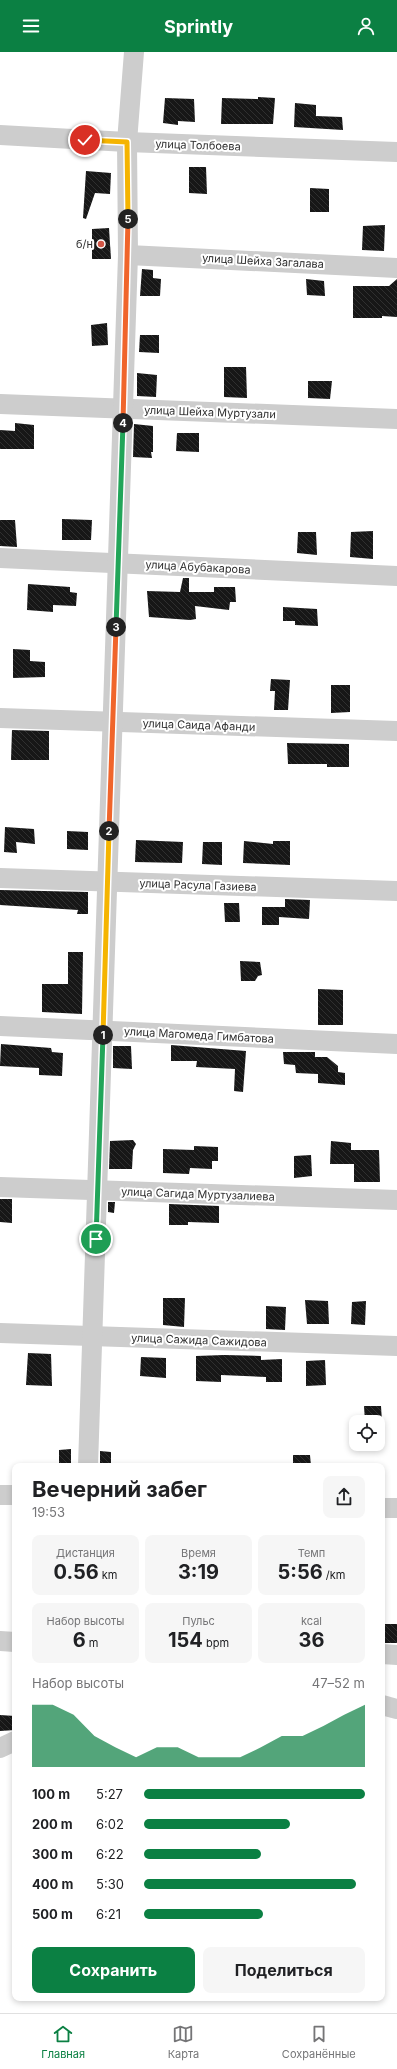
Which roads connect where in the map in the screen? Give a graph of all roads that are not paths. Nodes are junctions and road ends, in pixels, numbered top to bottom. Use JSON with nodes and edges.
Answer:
{"nodes":[{"id":1,"x":134,"y":52,"type":"edge"},
{"id":2,"x":0,"y":135,"type":"edge"},
{"id":3,"x":127,"y":142,"type":"junction"},
{"id":4,"x":397,"y":152,"type":"edge"},
{"id":5,"x":128,"y":255,"type":"junction"},
{"id":6,"x":397,"y":268,"type":"edge"},
{"id":7,"x":0,"y":404,"type":"edge"},
{"id":8,"x":123,"y":409,"type":"junction"},
{"id":9,"x":397,"y":419,"type":"edge"},
{"id":10,"x":0,"y":558,"type":"edge"},
{"id":11,"x":118,"y":564,"type":"junction"},
{"id":12,"x":397,"y":576,"type":"edge"},
{"id":13,"x":0,"y":718,"type":"edge"},
{"id":14,"x":113,"y":722,"type":"junction"},
{"id":15,"x":397,"y":731,"type":"edge"},
{"id":16,"x":0,"y":878,"type":"edge"},
{"id":17,"x":108,"y":882,"type":"junction"},
{"id":18,"x":397,"y":891,"type":"edge"},
{"id":19,"x":0,"y":1026,"type":"edge"},
{"id":20,"x":103,"y":1030,"type":"junction"},
{"id":21,"x":397,"y":1044,"type":"edge"},
{"id":22,"x":0,"y":1187,"type":"edge"},
{"id":23,"x":98,"y":1190,"type":"junction"},
{"id":24,"x":397,"y":1200,"type":"edge"},
{"id":25,"x":0,"y":1333,"type":"edge"},
{"id":26,"x":93,"y":1336,"type":"junction"},
{"id":27,"x":397,"y":1346,"type":"edge"},
{"id":28,"x":88,"y":1463,"type":"edge"},
{"id":29,"x":0,"y":1495,"type":"edge"},
{"id":30,"x":12,"y":1495,"type":"edge"},
{"id":31,"x":385,"y":1508,"type":"edge"},
{"id":32,"x":397,"y":1508,"type":"edge"},
{"id":33,"x":0,"y":1641,"type":"edge"},
{"id":34,"x":12,"y":1642,"type":"edge"},
{"id":35,"x":385,"y":1654,"type":"edge"},
{"id":36,"x":397,"y":1655,"type":"edge"},
{"id":37,"x":385,"y":1706,"type":"edge"},
{"id":38,"x":397,"y":1709,"type":"edge"},
{"id":39,"x":12,"y":1742,"type":"edge"},
{"id":40,"x":0,"y":1748,"type":"edge"}],
"edges":[{"from":1,"to":3,"type":"street"},
{"from":2,"to":3,"type":"street","name":"улица Толбоева"},
{"from":3,"to":4,"type":"street","name":"улица Толбоева"},
{"from":3,"to":5,"type":"street"},
{"from":5,"to":6,"type":"street","name":"улица Шейха Загалава"},
{"from":5,"to":8,"type":"street"},
{"from":7,"to":8,"type":"street","name":"улица Шейха Муртузали"},
{"from":8,"to":9,"type":"street","name":"улица Шейха Муртузали"},
{"from":8,"to":11,"type":"street"},
{"from":10,"to":11,"type":"street","name":"улица Абубакарова"},
{"from":11,"to":12,"type":"street","name":"улица Абубакарова"},
{"from":11,"to":14,"type":"street"},
{"from":13,"to":14,"type":"street","name":"улица Саида Афанди"},
{"from":14,"to":15,"type":"street","name":"улица Саида Афанди"},
{"from":14,"to":17,"type":"street"},
{"from":16,"to":17,"type":"street","name":"улица Расула Газиева"},
{"from":17,"to":18,"type":"street","name":"улица Расула Газиева"},
{"from":17,"to":20,"type":"street"},
{"from":19,"to":20,"type":"street","name":"улица Магомеда Гимбатова"},
{"from":20,"to":21,"type":"street","name":"улица Магомеда Гимбатова"},
{"from":20,"to":23,"type":"street"},
{"from":22,"to":23,"type":"street","name":"улица Сагида Муртузалиева"},
{"from":23,"to":24,"type":"street","name":"улица Сагида Муртузалиева"},
{"from":23,"to":26,"type":"street"},
{"from":25,"to":26,"type":"street","name":"улица Сажида Сажидова"},
{"from":26,"to":27,"type":"street","name":"улица Сажида Сажидова"},
{"from":26,"to":28,"type":"street"},
{"from":29,"to":30,"type":"street"},
{"from":31,"to":32,"type":"street"},
{"from":33,"to":34,"type":"street"},
{"from":35,"to":36,"type":"street"},
{"from":37,"to":38,"type":"street"},
{"from":39,"to":40,"type":"street"}]}
